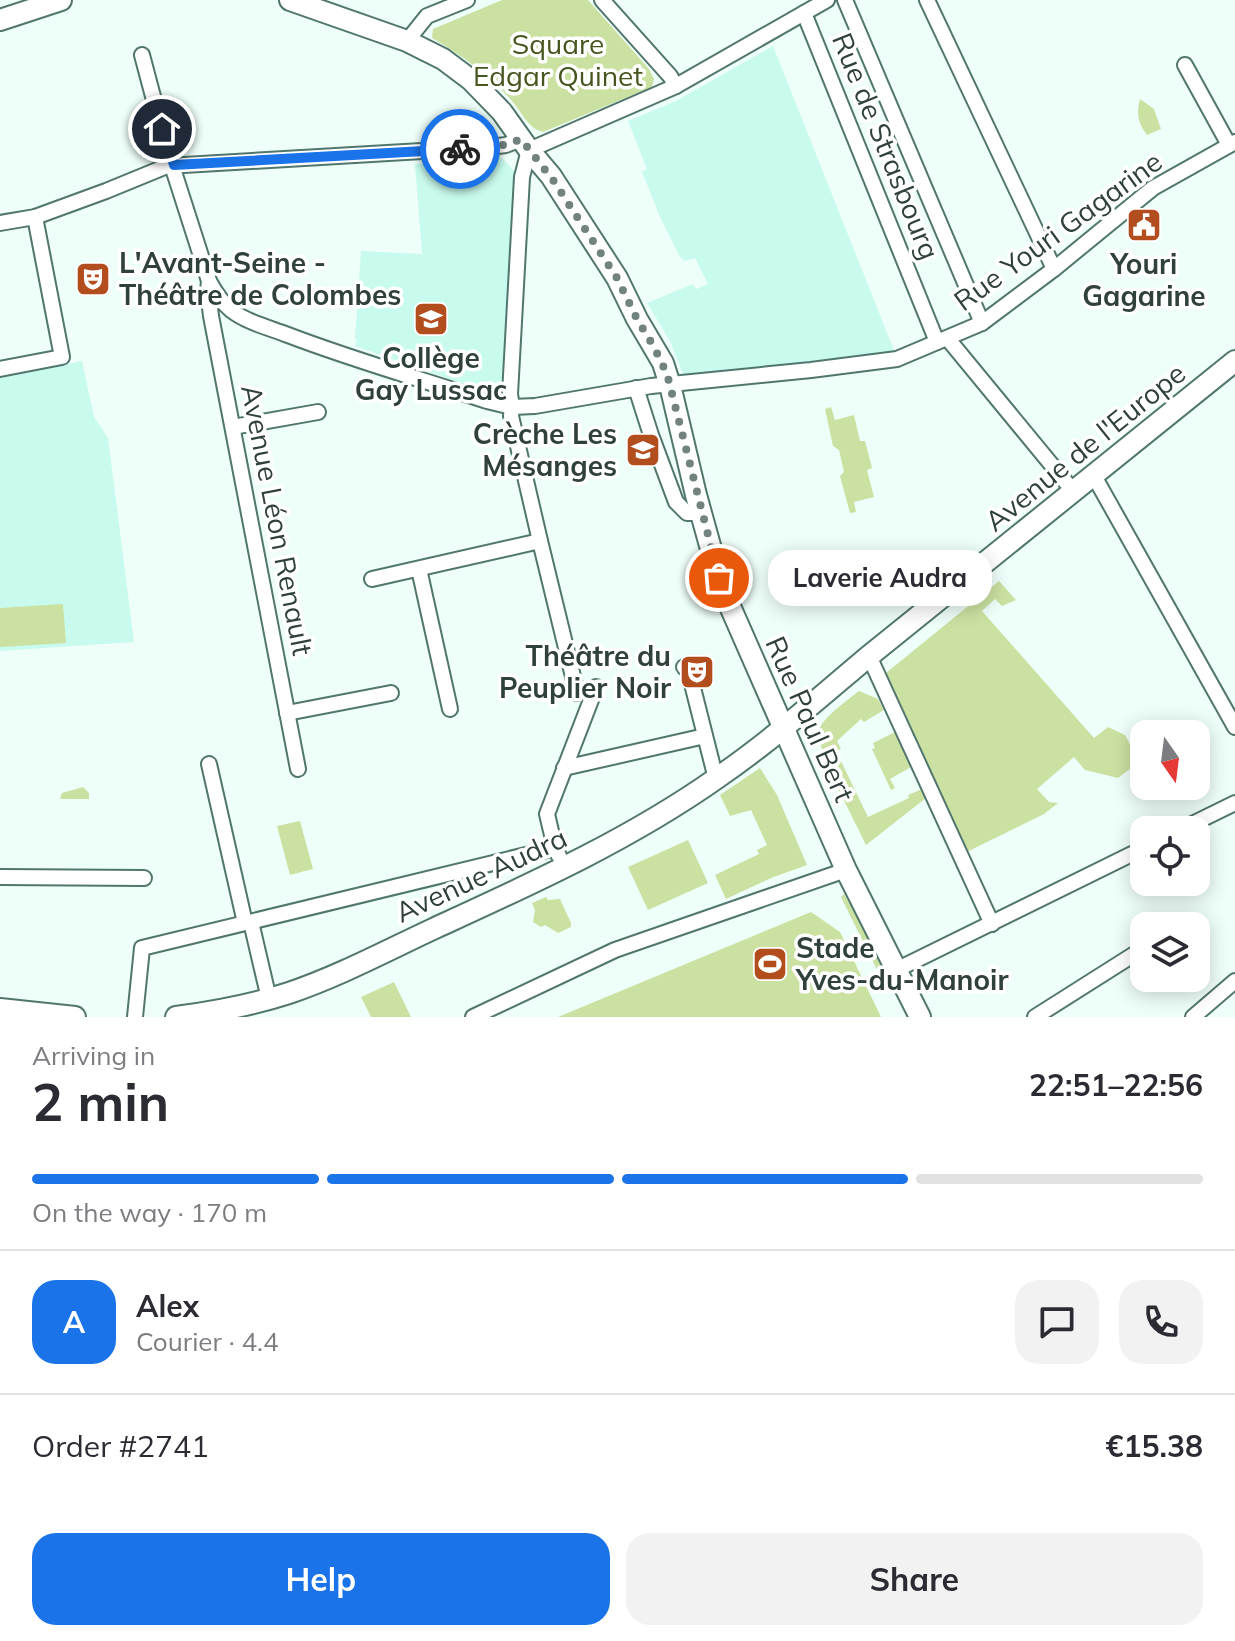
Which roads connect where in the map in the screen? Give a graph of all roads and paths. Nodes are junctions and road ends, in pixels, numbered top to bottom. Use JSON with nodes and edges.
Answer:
{"nodes":[{"id":1,"x":61,"y":0,"type":"edge"},
{"id":2,"x":290,"y":0,"type":"edge"},
{"id":3,"x":467,"y":0,"type":"edge"},
{"id":4,"x":602,"y":0,"type":"edge"},
{"id":5,"x":827,"y":0,"type":"edge"},
{"id":6,"x":845,"y":0,"type":"edge"},
{"id":7,"x":927,"y":0,"type":"edge"},
{"id":8,"x":804,"y":13,"type":"junction"},
{"id":9,"x":0,"y":20,"type":"edge"},
{"id":10,"x":407,"y":41,"type":"junction"},
{"id":11,"x":142,"y":55,"type":"dead end"},
{"id":12,"x":1185,"y":65,"type":"dead end"},
{"id":13,"x":676,"y":86,"type":"junction"},
{"id":14,"x":1232,"y":144,"type":"edge"},
{"id":15,"x":525,"y":145,"type":"junction"},
{"id":16,"x":174,"y":165,"type":"junction"},
{"id":17,"x":35,"y":217,"type":"junction"},
{"id":18,"x":0,"y":223,"type":"edge"},
{"id":19,"x":1054,"y":269,"type":"junction"},
{"id":20,"x":209,"y":281,"type":"junction"},
{"id":21,"x":228,"y":308,"type":"junction"},
{"id":22,"x":982,"y":323,"type":"junction"},
{"id":23,"x":213,"y":325,"type":"junction"},
{"id":24,"x":943,"y":341,"type":"junction"},
{"id":25,"x":1235,"y":361,"type":"edge"},
{"id":26,"x":0,"y":369,"type":"edge"},
{"id":27,"x":670,"y":385,"type":"junction"},
{"id":28,"x":636,"y":388,"type":"junction"},
{"id":29,"x":512,"y":407,"type":"junction"},
{"id":30,"x":318,"y":412,"type":"dead end"},
{"id":31,"x":233,"y":427,"type":"junction"},
{"id":32,"x":1094,"y":476,"type":"junction"},
{"id":33,"x":1074,"y":492,"type":"junction"},
{"id":34,"x":701,"y":513,"type":"junction"},
{"id":35,"x":540,"y":541,"type":"junction"},
{"id":36,"x":419,"y":569,"type":"junction"},
{"id":37,"x":372,"y":579,"type":"dead end"},
{"id":38,"x":869,"y":656,"type":"junction"},
{"id":39,"x":684,"y":667,"type":"dead end"},
{"id":40,"x":596,"y":687,"type":"dead end"},
{"id":41,"x":391,"y":693,"type":"dead end"},
{"id":42,"x":577,"y":693,"type":"dead end"},
{"id":43,"x":450,"y":709,"type":"dead end"},
{"id":44,"x":287,"y":713,"type":"junction"},
{"id":45,"x":1235,"y":727,"type":"edge"},
{"id":46,"x":783,"y":728,"type":"junction"},
{"id":47,"x":705,"y":736,"type":"junction"},
{"id":48,"x":209,"y":764,"type":"dead end"},
{"id":49,"x":564,"y":768,"type":"junction"},
{"id":50,"x":298,"y":769,"type":"dead end"},
{"id":51,"x":716,"y":779,"type":"junction"},
{"id":52,"x":1232,"y":804,"type":"edge"},
{"id":53,"x":1208,"y":816,"type":"edge"},
{"id":54,"x":1235,"y":821,"type":"edge"},
{"id":55,"x":555,"y":848,"type":"junction"},
{"id":56,"x":1130,"y":855,"type":"edge"},
{"id":57,"x":564,"y":867,"type":"junction"},
{"id":58,"x":846,"y":870,"type":"junction"},
{"id":59,"x":0,"y":877,"type":"edge"},
{"id":60,"x":144,"y":878,"type":"dead end"},
{"id":61,"x":248,"y":923,"type":"junction"},
{"id":62,"x":992,"y":924,"type":"junction"},
{"id":63,"x":1130,"y":957,"type":"edge"},
{"id":64,"x":896,"y":970,"type":"junction"},
{"id":65,"x":1235,"y":981,"type":"edge"},
{"id":66,"x":269,"y":999,"type":"junction"},
{"id":67,"x":0,"y":1009,"type":"edge"},
{"id":68,"x":75,"y":1017,"type":"edge"},
{"id":69,"x":135,"y":1017,"type":"edge"},
{"id":70,"x":176,"y":1017,"type":"edge"},
{"id":71,"x":473,"y":1017,"type":"edge"},
{"id":72,"x":920,"y":1017,"type":"edge"},
{"id":73,"x":1035,"y":1017,"type":"edge"},
{"id":74,"x":1193,"y":1017,"type":"edge"}],
"edges":[{"from":1,"to":9,"type":"street"},
{"from":2,"to":10,"type":"street","name":"Rue Paul Bert"},
{"from":3,"to":10,"type":"street"},
{"from":4,"to":13,"type":"street"},
{"from":5,"to":8,"type":"street"},
{"from":6,"to":22,"type":"street"},
{"from":7,"to":19,"type":"street"},
{"from":8,"to":13,"type":"street"},
{"from":8,"to":24,"type":"street","name":"Rue de Strasbourg"},
{"from":10,"to":15,"type":"street","name":"Rue Paul Bert"},
{"from":11,"to":16,"type":"street"},
{"from":12,"to":14,"type":"street"},
{"from":13,"to":15,"type":"street"},
{"from":14,"to":19,"type":"street","name":"Rue Youri Gagarine"},
{"from":15,"to":16,"type":"street"},
{"from":15,"to":27,"type":"street","name":"Rue Paul Bert"},
{"from":15,"to":29,"type":"street"},
{"from":16,"to":17,"type":"street"},
{"from":16,"to":20,"type":"street"},
{"from":17,"to":18,"type":"street"},
{"from":17,"to":26,"type":"street"},
{"from":19,"to":22,"type":"street","name":"Rue Youri Gagarine"},
{"from":20,"to":21,"type":"street"},
{"from":20,"to":23,"type":"street","name":"Avenue Léon Renault"},
{"from":21,"to":23,"type":"street"},
{"from":21,"to":29,"type":"street"},
{"from":22,"to":24,"type":"street","name":"Rue Youri Gagarine"},
{"from":23,"to":31,"type":"street","name":"Avenue Léon Renault"},
{"from":24,"to":27,"type":"street","name":"Rue Youri Gagarine"},
{"from":24,"to":33,"type":"street","name":"Rue de Strasbourg"},
{"from":25,"to":32,"type":"street","name":"Avenue de l'Europe"},
{"from":27,"to":28,"type":"street","name":"Rue Youri Gagarine"},
{"from":27,"to":34,"type":"street","name":"Rue Paul Bert"},
{"from":28,"to":29,"type":"street","name":"Rue Youri Gagarine"},
{"from":28,"to":34,"type":"street"},
{"from":29,"to":35,"type":"street"},
{"from":30,"to":31,"type":"street"},
{"from":31,"to":44,"type":"street","name":"Avenue Léon Renault"},
{"from":32,"to":33,"type":"street","name":"Avenue de l'Europe"},
{"from":32,"to":45,"type":"street"},
{"from":33,"to":38,"type":"street","name":"Avenue de l'Europe"},
{"from":34,"to":46,"type":"street","name":"Rue Paul Bert"},
{"from":35,"to":36,"type":"street"},
{"from":35,"to":42,"type":"street"},
{"from":36,"to":37,"type":"street"},
{"from":36,"to":43,"type":"street"},
{"from":38,"to":46,"type":"street","name":"Avenue de l'Europe"},
{"from":38,"to":62,"type":"street"},
{"from":39,"to":47,"type":"street"},
{"from":40,"to":49,"type":"street"},
{"from":41,"to":44,"type":"street"},
{"from":44,"to":50,"type":"street","name":"Avenue Léon Renault"},
{"from":46,"to":51,"type":"street","name":"Avenue Audra"},
{"from":46,"to":58,"type":"street","name":"Rue Paul Bert"},
{"from":47,"to":49,"type":"street"},
{"from":47,"to":51,"type":"street"},
{"from":48,"to":61,"type":"street"},
{"from":49,"to":55,"type":"street"},
{"from":51,"to":57,"type":"street","name":"Avenue Audra"},
{"from":52,"to":53,"type":"street"},
{"from":52,"to":54,"type":"street"},
{"from":55,"to":57,"type":"street"},
{"from":55,"to":61,"type":"street"},
{"from":56,"to":62,"type":"street"},
{"from":57,"to":66,"type":"street","name":"Avenue Audra"},
{"from":58,"to":64,"type":"street","name":"Rue Paul Bert"},
{"from":58,"to":71,"type":"street"},
{"from":59,"to":60,"type":"street"},
{"from":61,"to":66,"type":"street"},
{"from":61,"to":69,"type":"street"},
{"from":62,"to":64,"type":"street"},
{"from":63,"to":73,"type":"street"},
{"from":64,"to":72,"type":"street","name":"Rue Paul Bert"},
{"from":65,"to":74,"type":"street"},
{"from":66,"to":70,"type":"street","name":"Avenue Audra"},
{"from":67,"to":68,"type":"street"}]}
